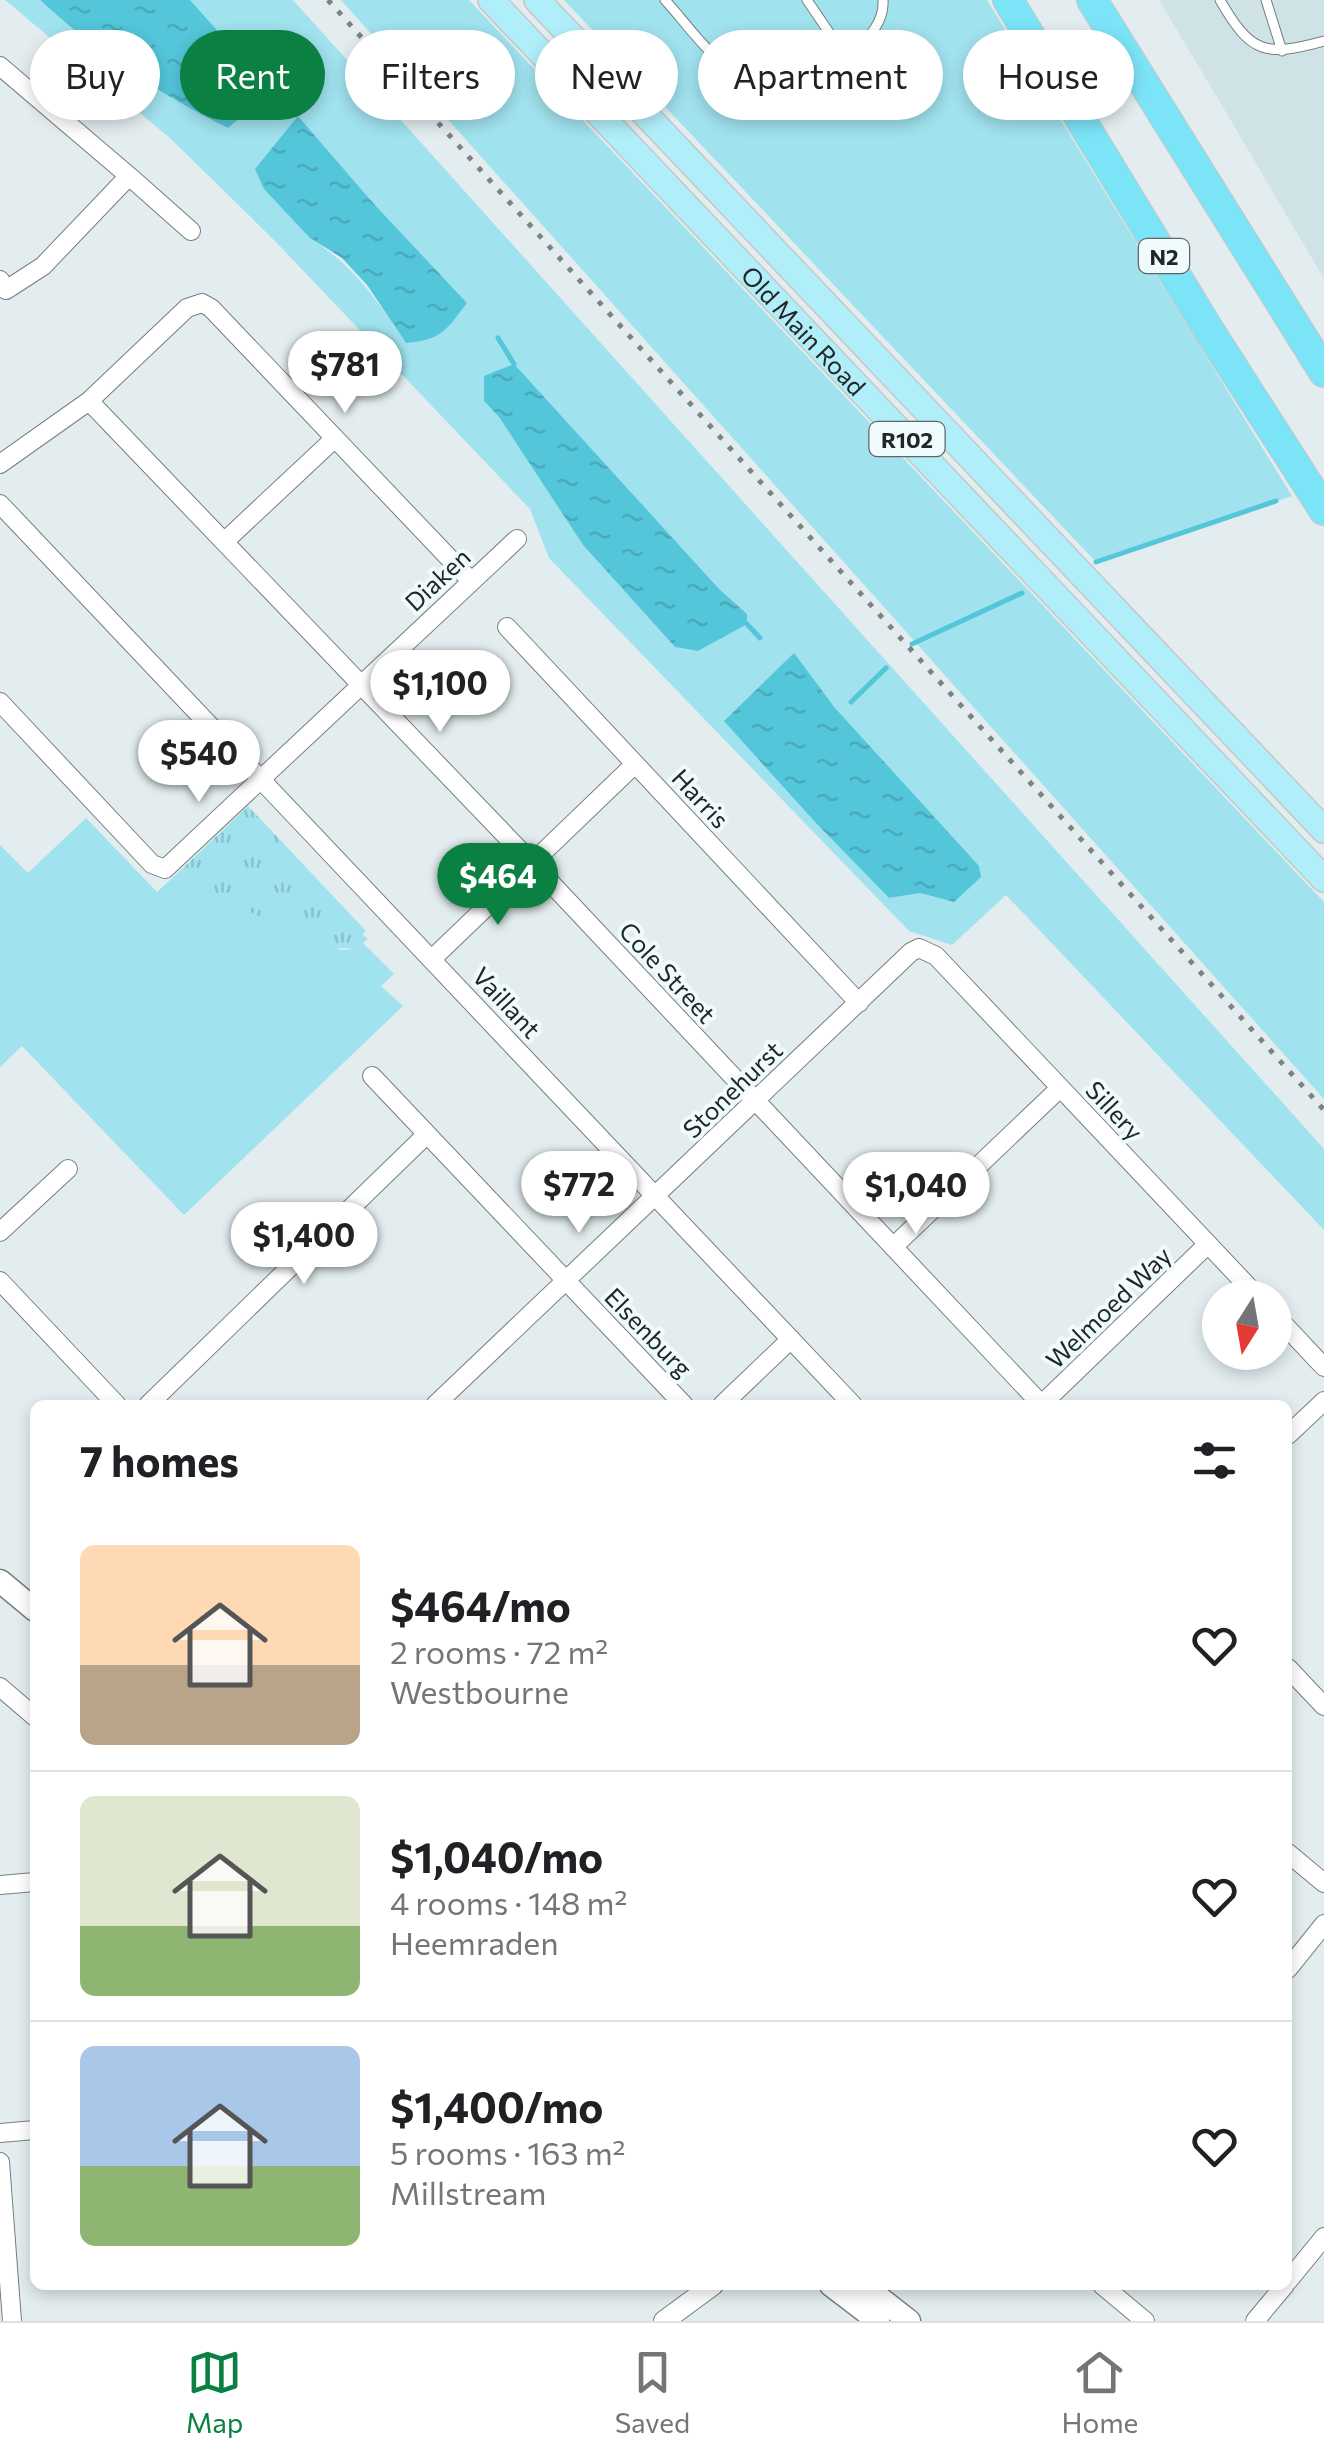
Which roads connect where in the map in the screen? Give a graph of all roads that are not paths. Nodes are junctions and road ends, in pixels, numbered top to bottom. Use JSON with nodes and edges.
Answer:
{"nodes":[{"id":1,"x":490,"y":0,"type":"edge"},
{"id":2,"x":536,"y":0,"type":"edge"},
{"id":3,"x":666,"y":0,"type":"edge"},
{"id":4,"x":807,"y":0,"type":"edge"},
{"id":5,"x":883,"y":0,"type":"edge"},
{"id":6,"x":1008,"y":0,"type":"edge"},
{"id":7,"x":1092,"y":0,"type":"edge"},
{"id":8,"x":1220,"y":0,"type":"edge"},
{"id":9,"x":1266,"y":0,"type":"edge"},
{"id":10,"x":827,"y":30,"type":"edge"},
{"id":11,"x":875,"y":30,"type":"edge"},
{"id":12,"x":698,"y":35,"type":"edge"},
{"id":13,"x":1324,"y":42,"type":"edge"},
{"id":14,"x":1282,"y":51,"type":"junction"},
{"id":15,"x":0,"y":66,"type":"edge"},
{"id":16,"x":129,"y":176,"type":"junction"},
{"id":17,"x":190,"y":231,"type":"dead end"},
{"id":18,"x":2,"y":288,"type":"edge"},
{"id":19,"x":1324,"y":372,"type":"edge"},
{"id":20,"x":89,"y":401,"type":"junction"},
{"id":21,"x":334,"y":439,"type":"junction"},
{"id":22,"x":0,"y":464,"type":"edge"},
{"id":23,"x":0,"y":504,"type":"edge"},
{"id":24,"x":1324,"y":510,"type":"edge"},
{"id":25,"x":517,"y":538,"type":"dead end"},
{"id":26,"x":224,"y":542,"type":"junction"},
{"id":27,"x":471,"y":581,"type":"junction"},
{"id":28,"x":507,"y":627,"type":"dead end"},
{"id":29,"x":359,"y":686,"type":"junction"},
{"id":30,"x":0,"y":702,"type":"edge"},
{"id":31,"x":636,"y":764,"type":"junction"},
{"id":32,"x":260,"y":780,"type":"junction"},
{"id":33,"x":1324,"y":830,"type":"edge"},
{"id":34,"x":532,"y":863,"type":"junction"},
{"id":35,"x":1324,"y":878,"type":"edge"},
{"id":36,"x":936,"y":956,"type":"joint"},
{"id":37,"x":432,"y":959,"type":"junction"},
{"id":38,"x":859,"y":1003,"type":"junction"},
{"id":39,"x":372,"y":1076,"type":"dead end"},
{"id":40,"x":1060,"y":1088,"type":"junction"},
{"id":41,"x":756,"y":1102,"type":"junction"},
{"id":42,"x":426,"y":1135,"type":"junction"},
{"id":43,"x":68,"y":1169,"type":"dead end"},
{"id":44,"x":656,"y":1196,"type":"junction"},
{"id":45,"x":2,"y":1226,"type":"edge"},
{"id":46,"x":1208,"y":1244,"type":"junction"},
{"id":47,"x":893,"y":1247,"type":"junction"},
{"id":48,"x":1241,"y":1280,"type":"edge"},
{"id":49,"x":0,"y":1281,"type":"edge"},
{"id":50,"x":566,"y":1281,"type":"junction"},
{"id":51,"x":1292,"y":1333,"type":"edge"},
{"id":52,"x":790,"y":1339,"type":"junction"},
{"id":53,"x":1324,"y":1367,"type":"edge"},
{"id":54,"x":112,"y":1400,"type":"edge"},
{"id":55,"x":153,"y":1400,"type":"edge"},
{"id":56,"x":441,"y":1400,"type":"edge"},
{"id":57,"x":679,"y":1400,"type":"edge"},
{"id":58,"x":727,"y":1400,"type":"edge"},
{"id":59,"x":848,"y":1400,"type":"edge"},
{"id":60,"x":1037,"y":1400,"type":"edge"},
{"id":61,"x":1047,"y":1400,"type":"edge"},
{"id":62,"x":1324,"y":1401,"type":"edge"},
{"id":63,"x":1292,"y":1432,"type":"edge"},
{"id":64,"x":0,"y":1581,"type":"edge"},
{"id":65,"x":30,"y":1606,"type":"edge"},
{"id":66,"x":1292,"y":1672,"type":"edge"},
{"id":67,"x":0,"y":1687,"type":"edge"},
{"id":68,"x":1320,"y":1696,"type":"edge"},
{"id":69,"x":30,"y":1713,"type":"edge"},
{"id":70,"x":1292,"y":1856,"type":"edge"},
{"id":71,"x":30,"y":1882,"type":"edge"},
{"id":72,"x":1324,"y":1882,"type":"edge"},
{"id":73,"x":0,"y":1885,"type":"edge"},
{"id":74,"x":1324,"y":1924,"type":"edge"},
{"id":75,"x":1292,"y":1964,"type":"edge"},
{"id":76,"x":30,"y":2130,"type":"edge"},
{"id":77,"x":0,"y":2133,"type":"edge"},
{"id":78,"x":0,"y":2162,"type":"edge"},
{"id":79,"x":1324,"y":2237,"type":"edge"},
{"id":80,"x":1292,"y":2276,"type":"edge"},
{"id":81,"x":707,"y":2290,"type":"edge"},
{"id":82,"x":838,"y":2290,"type":"edge"},
{"id":83,"x":869,"y":2290,"type":"edge"},
{"id":84,"x":1108,"y":2290,"type":"edge"},
{"id":85,"x":1282,"y":2290,"type":"edge"},
{"id":86,"x":1265,"y":2317,"type":"edge"},
{"id":87,"x":12,"y":2321,"type":"edge"},
{"id":88,"x":664,"y":2321,"type":"edge"},
{"id":89,"x":878,"y":2321,"type":"edge"},
{"id":90,"x":909,"y":2321,"type":"edge"},
{"id":91,"x":1145,"y":2321,"type":"edge"}],
"edges":[{"from":1,"to":35,"type":"main road","name":"Old Main Road","number":"R102"},
{"from":2,"to":33,"type":"main road","name":"Old Main Road","number":"R102"},
{"from":3,"to":12,"type":"lane"},
{"from":4,"to":10,"type":"lane"},
{"from":5,"to":11,"type":"lane"},
{"from":6,"to":24,"type":"highway","number":"N2"},
{"from":7,"to":19,"type":"highway"},
{"from":8,"to":14,"type":"lane"},
{"from":9,"to":14,"type":"lane"},
{"from":13,"to":14,"type":"lane"},
{"from":15,"to":16,"type":"street"},
{"from":16,"to":17,"type":"street"},
{"from":16,"to":18,"type":"street"},
{"from":20,"to":21,"type":"street"},
{"from":20,"to":22,"type":"street"},
{"from":20,"to":26,"type":"street","name":"Cole Street"},
{"from":21,"to":26,"type":"street"},
{"from":21,"to":27,"type":"street"},
{"from":23,"to":32,"type":"street","name":"Vaillant"},
{"from":25,"to":27,"type":"street","name":"Diaken"},
{"from":26,"to":29,"type":"street","name":"Cole Street"},
{"from":27,"to":29,"type":"street","name":"Diaken"},
{"from":28,"to":31,"type":"street","name":"Harris"},
{"from":29,"to":32,"type":"street","name":"Diaken"},
{"from":29,"to":34,"type":"street","name":"Cole Street"},
{"from":30,"to":32,"type":"street","name":"Diaken"},
{"from":31,"to":34,"type":"street"},
{"from":31,"to":38,"type":"street","name":"Harris"},
{"from":32,"to":37,"type":"street","name":"Vaillant"},
{"from":34,"to":37,"type":"street"},
{"from":34,"to":41,"type":"street","name":"Cole Street"},
{"from":36,"to":38,"type":"street","name":"Stonehurst"},
{"from":36,"to":40,"type":"street","name":"Sillery"},
{"from":37,"to":44,"type":"street","name":"Vaillant"},
{"from":38,"to":41,"type":"street","name":"Stonehurst"},
{"from":39,"to":42,"type":"street","name":"Elsenburg"},
{"from":40,"to":46,"type":"street","name":"Sillery"},
{"from":40,"to":47,"type":"street"},
{"from":41,"to":44,"type":"street","name":"Stonehurst"},
{"from":41,"to":47,"type":"street","name":"Cole Street"},
{"from":42,"to":50,"type":"street","name":"Elsenburg"},
{"from":42,"to":55,"type":"street"},
{"from":43,"to":45,"type":"street"},
{"from":44,"to":50,"type":"street","name":"Stonehurst"},
{"from":44,"to":52,"type":"street","name":"Vaillant"},
{"from":46,"to":48,"type":"street","name":"Sillery"},
{"from":46,"to":61,"type":"street","name":"Welmoed Way"},
{"from":47,"to":60,"type":"street","name":"Cole Street"},
{"from":49,"to":54,"type":"street"},
{"from":50,"to":56,"type":"street","name":"Stonehurst"},
{"from":50,"to":57,"type":"street","name":"Elsenburg"},
{"from":51,"to":53,"type":"street"},
{"from":52,"to":58,"type":"street"},
{"from":52,"to":59,"type":"street","name":"Vaillant"},
{"from":62,"to":63,"type":"street"},
{"from":64,"to":65,"type":"main road"},
{"from":66,"to":68,"type":"street"},
{"from":67,"to":69,"type":"street"},
{"from":70,"to":72,"type":"street"},
{"from":71,"to":73,"type":"street"},
{"from":74,"to":75,"type":"street"},
{"from":76,"to":77,"type":"street"},
{"from":78,"to":87,"type":"street"},
{"from":79,"to":80,"type":"street"},
{"from":81,"to":88,"type":"street"},
{"from":82,"to":89,"type":"main road"},
{"from":83,"to":90,"type":"main road"},
{"from":84,"to":91,"type":"street"},
{"from":85,"to":86,"type":"street"}]}
